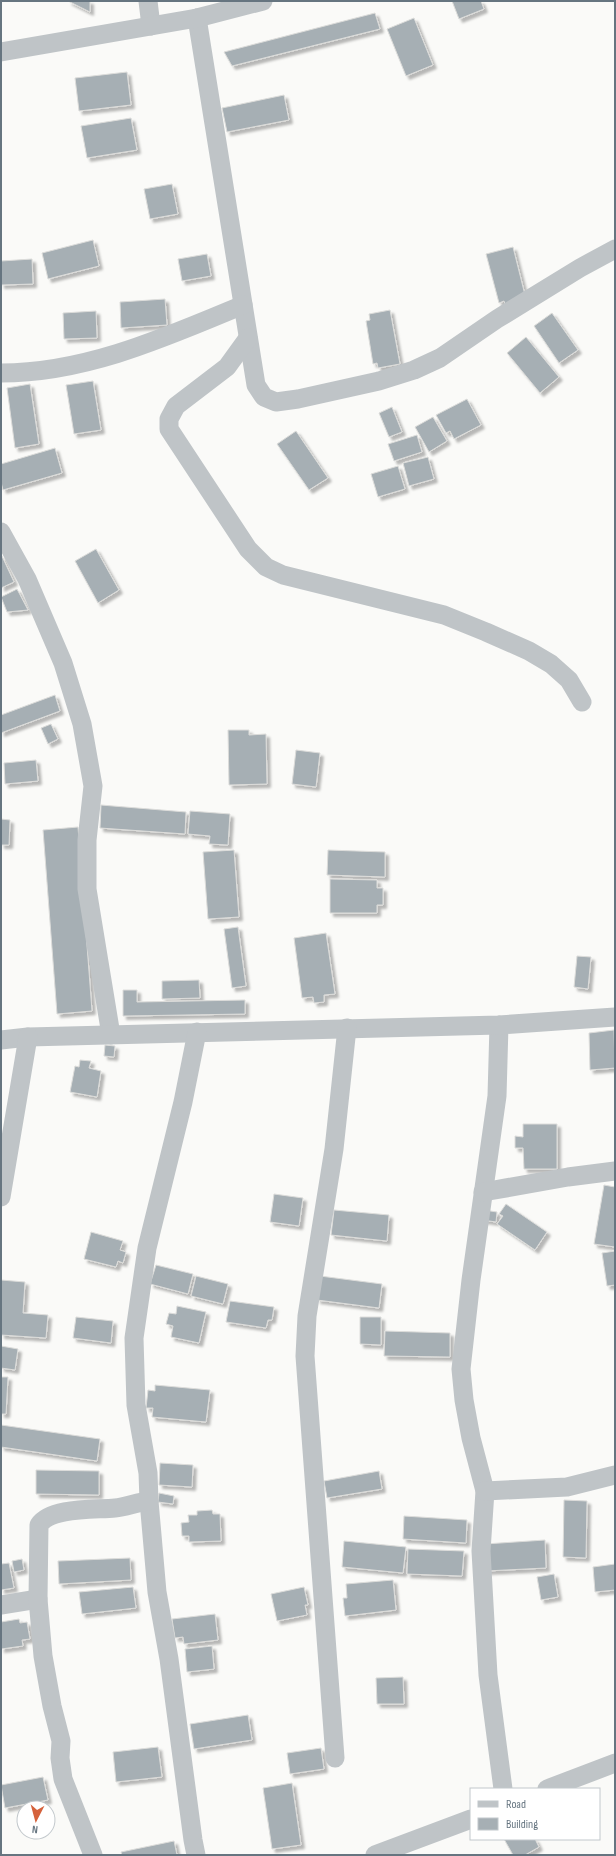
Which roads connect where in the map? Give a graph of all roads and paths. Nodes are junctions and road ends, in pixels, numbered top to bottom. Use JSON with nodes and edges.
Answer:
{"nodes":[{"id":1,"x":148,"y":1,"type":"edge"},
{"id":2,"x":263,"y":1,"type":"edge"},
{"id":3,"x":197,"y":18,"type":"junction"},
{"id":4,"x":151,"y":26,"type":"junction"},
{"id":5,"x":1,"y":52,"type":"edge"},
{"id":6,"x":615,"y":248,"type":"edge"},
{"id":7,"x":243,"y":305,"type":"junction"},
{"id":8,"x":248,"y":338,"type":"junction"},
{"id":9,"x":1,"y":374,"type":"edge"},
{"id":10,"x":1,"y":532,"type":"edge"},
{"id":11,"x":582,"y":702,"type":"dead end"},
{"id":12,"x":615,"y":1017,"type":"edge"},
{"id":13,"x":499,"y":1025,"type":"junction"},
{"id":14,"x":347,"y":1028,"type":"junction"},
{"id":15,"x":197,"y":1032,"type":"junction"},
{"id":16,"x":111,"y":1034,"type":"junction"},
{"id":17,"x":28,"y":1036,"type":"junction"},
{"id":18,"x":1,"y":1040,"type":"edge"},
{"id":19,"x":615,"y":1172,"type":"edge"},
{"id":20,"x":483,"y":1192,"type":"junction"},
{"id":21,"x":1,"y":1197,"type":"edge"},
{"id":22,"x":615,"y":1475,"type":"edge"},
{"id":23,"x":485,"y":1491,"type":"junction"},
{"id":24,"x":149,"y":1500,"type":"junction"},
{"id":25,"x":38,"y":1600,"type":"junction"},
{"id":26,"x":1,"y":1605,"type":"edge"},
{"id":27,"x":336,"y":1758,"type":"dead end"},
{"id":28,"x":615,"y":1763,"type":"edge"},
{"id":29,"x":503,"y":1788,"type":"edge"},
{"id":30,"x":550,"y":1788,"type":"edge"},
{"id":31,"x":470,"y":1819,"type":"edge"},
{"id":32,"x":93,"y":1855,"type":"edge"},
{"id":33,"x":196,"y":1855,"type":"edge"},
{"id":34,"x":375,"y":1855,"type":"edge"}],
"edges":[{"from":1,"to":4,"type":"street"},
{"from":2,"to":3,"type":"street"},
{"from":3,"to":4,"type":"street"},
{"from":3,"to":7,"type":"street"},
{"from":4,"to":5,"type":"street"},
{"from":6,"to":8,"type":"street"},
{"from":7,"to":8,"type":"street"},
{"from":7,"to":9,"type":"street"},
{"from":8,"to":11,"type":"street"},
{"from":10,"to":16,"type":"street"},
{"from":12,"to":13,"type":"street"},
{"from":13,"to":14,"type":"street"},
{"from":13,"to":20,"type":"street"},
{"from":14,"to":15,"type":"street"},
{"from":14,"to":27,"type":"street"},
{"from":15,"to":16,"type":"street"},
{"from":15,"to":24,"type":"street"},
{"from":16,"to":17,"type":"street"},
{"from":17,"to":18,"type":"street"},
{"from":17,"to":21,"type":"street"},
{"from":19,"to":20,"type":"street"},
{"from":20,"to":23,"type":"street"},
{"from":22,"to":23,"type":"street"},
{"from":23,"to":29,"type":"street"},
{"from":24,"to":25,"type":"street"},
{"from":24,"to":33,"type":"street"},
{"from":25,"to":26,"type":"street"},
{"from":25,"to":32,"type":"street"},
{"from":28,"to":30,"type":"street"},
{"from":31,"to":34,"type":"street"}]}
